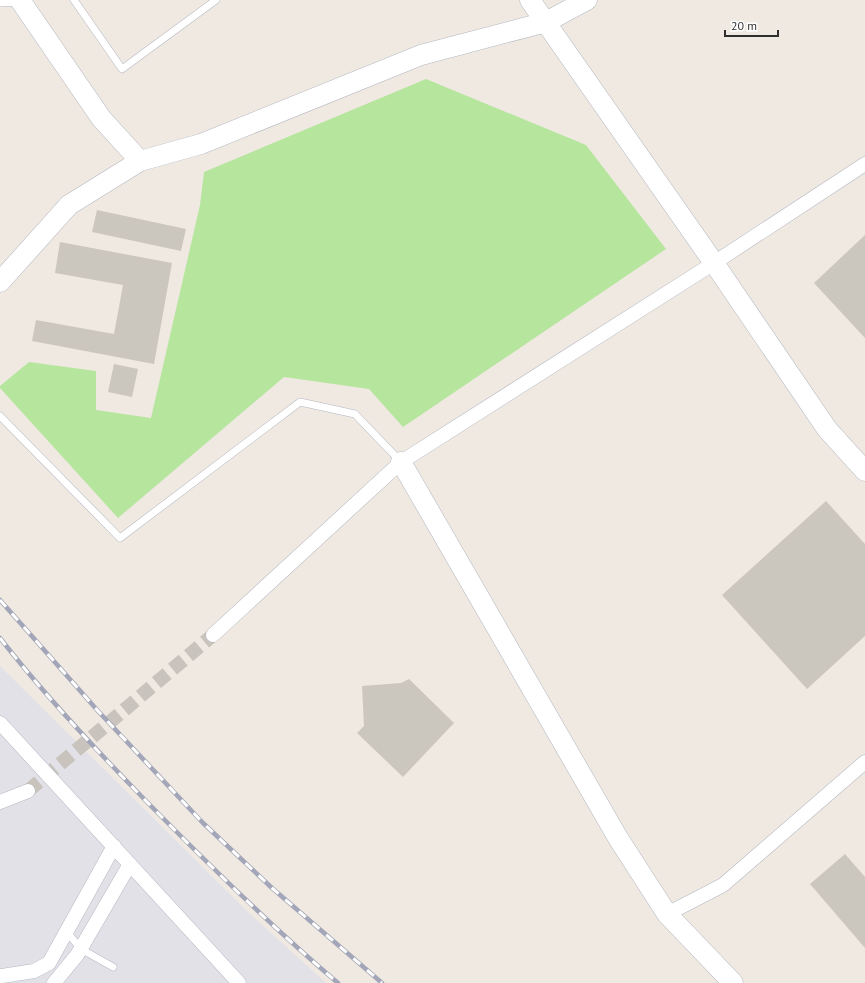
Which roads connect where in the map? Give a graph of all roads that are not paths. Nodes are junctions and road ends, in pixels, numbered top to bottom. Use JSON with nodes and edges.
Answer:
{"nodes":[{"id":1,"x":74,"y":0,"type":"edge"},
{"id":2,"x":216,"y":0,"type":"edge"},
{"id":3,"x":530,"y":0,"type":"edge"},
{"id":4,"x":587,"y":0,"type":"edge"},
{"id":5,"x":20,"y":1,"type":"edge"},
{"id":6,"x":0,"y":3,"type":"edge"},
{"id":7,"x":546,"y":22,"type":"junction"},
{"id":8,"x":140,"y":161,"type":"junction"},
{"id":9,"x":865,"y":164,"type":"edge"},
{"id":10,"x":714,"y":263,"type":"junction"},
{"id":11,"x":0,"y":282,"type":"edge"},
{"id":12,"x":0,"y":416,"type":"edge"},
{"id":13,"x":401,"y":462,"type":"junction"},
{"id":14,"x":865,"y":470,"type":"edge"},
{"id":15,"x":213,"y":635,"type":"tunnel mouth"},
{"id":16,"x":0,"y":722,"type":"edge"},
{"id":17,"x":865,"y":762,"type":"edge"},
{"id":18,"x":28,"y":791,"type":"tunnel mouth"},
{"id":19,"x":0,"y":802,"type":"edge"},
{"id":20,"x":114,"y":846,"type":"junction"},
{"id":21,"x":130,"y":864,"type":"junction"},
{"id":22,"x":667,"y":914,"type":"junction"},
{"id":23,"x":66,"y":931,"type":"junction"},
{"id":24,"x":81,"y":949,"type":"junction"},
{"id":25,"x":113,"y":967,"type":"dead end"},
{"id":26,"x":1,"y":976,"type":"edge"},
{"id":27,"x":15,"y":983,"type":"edge"},
{"id":28,"x":54,"y":983,"type":"edge"},
{"id":29,"x":239,"y":983,"type":"edge"},
{"id":30,"x":733,"y":983,"type":"edge"}],
"edges":[{"from":1,"to":2,"type":"lane"},
{"from":3,"to":7,"type":"street"},
{"from":4,"to":7,"type":"street"},
{"from":5,"to":6,"type":"lane"},
{"from":5,"to":8,"type":"street"},
{"from":7,"to":8,"type":"street"},
{"from":7,"to":10,"type":"street"},
{"from":8,"to":11,"type":"street"},
{"from":9,"to":10,"type":"street"},
{"from":10,"to":13,"type":"street"},
{"from":10,"to":14,"type":"street"},
{"from":12,"to":13,"type":"lane"},
{"from":13,"to":15,"type":"street"},
{"from":13,"to":22,"type":"street"},
{"from":16,"to":20,"type":"street"},
{"from":17,"to":22,"type":"street"},
{"from":18,"to":19,"type":"street"},
{"from":20,"to":21,"type":"street"},
{"from":20,"to":23,"type":"street"},
{"from":21,"to":24,"type":"street"},
{"from":21,"to":29,"type":"street"},
{"from":22,"to":30,"type":"street"},
{"from":23,"to":24,"type":"lane"},
{"from":23,"to":26,"type":"street"},
{"from":24,"to":25,"type":"lane"},
{"from":24,"to":28,"type":"street"},
{"from":26,"to":27,"type":"street"}]}
